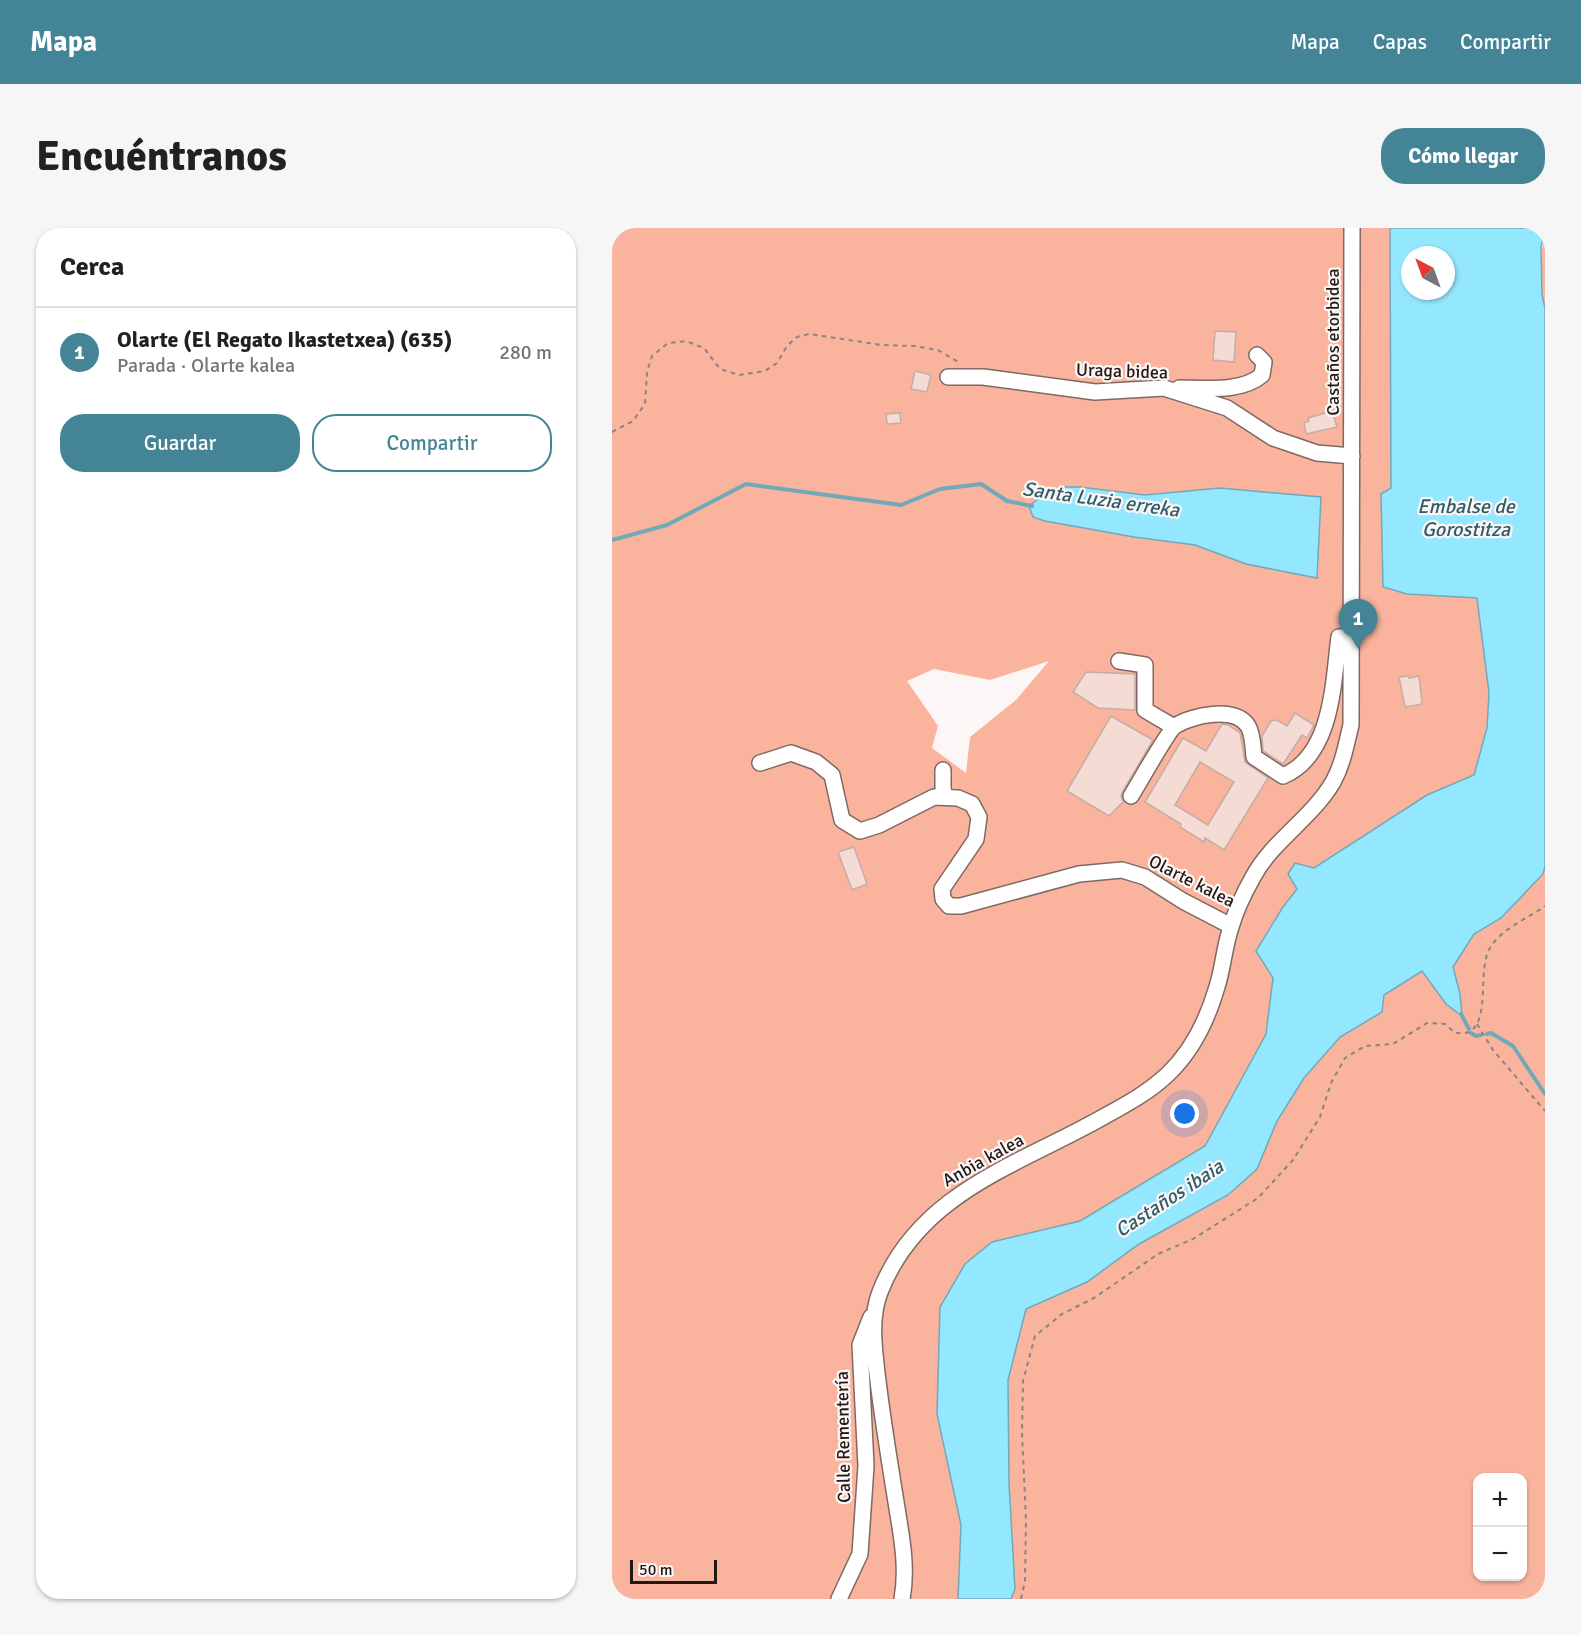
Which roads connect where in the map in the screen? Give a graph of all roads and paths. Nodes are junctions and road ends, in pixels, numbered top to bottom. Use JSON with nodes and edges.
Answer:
{"nodes":[{"id":1,"x":1352,"y":228,"type":"edge"},
{"id":2,"x":1257,"y":355,"type":"dead end"},
{"id":3,"x":948,"y":377,"type":"dead end"},
{"id":4,"x":983,"y":377,"type":"junction"},
{"id":5,"x":1164,"y":388,"type":"junction"},
{"id":6,"x":612,"y":432,"type":"edge"},
{"id":7,"x":1352,"y":456,"type":"junction"},
{"id":8,"x":1351,"y":636,"type":"junction"},
{"id":9,"x":1119,"y":661,"type":"dead end"},
{"id":10,"x":1174,"y":727,"type":"junction"},
{"id":11,"x":760,"y":763,"type":"dead end"},
{"id":12,"x":943,"y":770,"type":"dead end"},
{"id":13,"x":1131,"y":796,"type":"dead end"},
{"id":14,"x":945,"y":797,"type":"junction"},
{"id":15,"x":1545,"y":906,"type":"edge"},
{"id":16,"x":1231,"y":926,"type":"junction"},
{"id":17,"x":1477,"y":1024,"type":"junction"},
{"id":18,"x":1545,"y":1111,"type":"edge"},
{"id":19,"x":875,"y":1309,"type":"junction"},
{"id":20,"x":839,"y":1599,"type":"edge"},
{"id":21,"x":902,"y":1599,"type":"edge"},
{"id":22,"x":1020,"y":1599,"type":"edge"}],
"edges":[{"from":1,"to":7,"type":"street","name":"Castaños etorbidea"},
{"from":2,"to":5,"type":"street"},
{"from":3,"to":4,"type":"street","name":"Uraga bidea"},
{"from":4,"to":5,"type":"street","name":"Uraga bidea"},
{"from":4,"to":6,"type":"path"},
{"from":5,"to":7,"type":"street","name":"Uraga bidea"},
{"from":7,"to":8,"type":"street","name":"Olarte kalea"},
{"from":8,"to":10,"type":"street"},
{"from":8,"to":16,"type":"street","name":"Olarte kalea"},
{"from":9,"to":10,"type":"street"},
{"from":10,"to":13,"type":"street"},
{"from":11,"to":14,"type":"street"},
{"from":12,"to":14,"type":"street"},
{"from":14,"to":16,"type":"street","name":"Olarte kalea"},
{"from":15,"to":17,"type":"path"},
{"from":16,"to":19,"type":"street","name":"Anbia kalea"},
{"from":17,"to":18,"type":"path"},
{"from":17,"to":22,"type":"path"},
{"from":19,"to":20,"type":"street","name":"Calle Rementería"},
{"from":19,"to":21,"type":"street","name":"Anbia kalea"}]}
